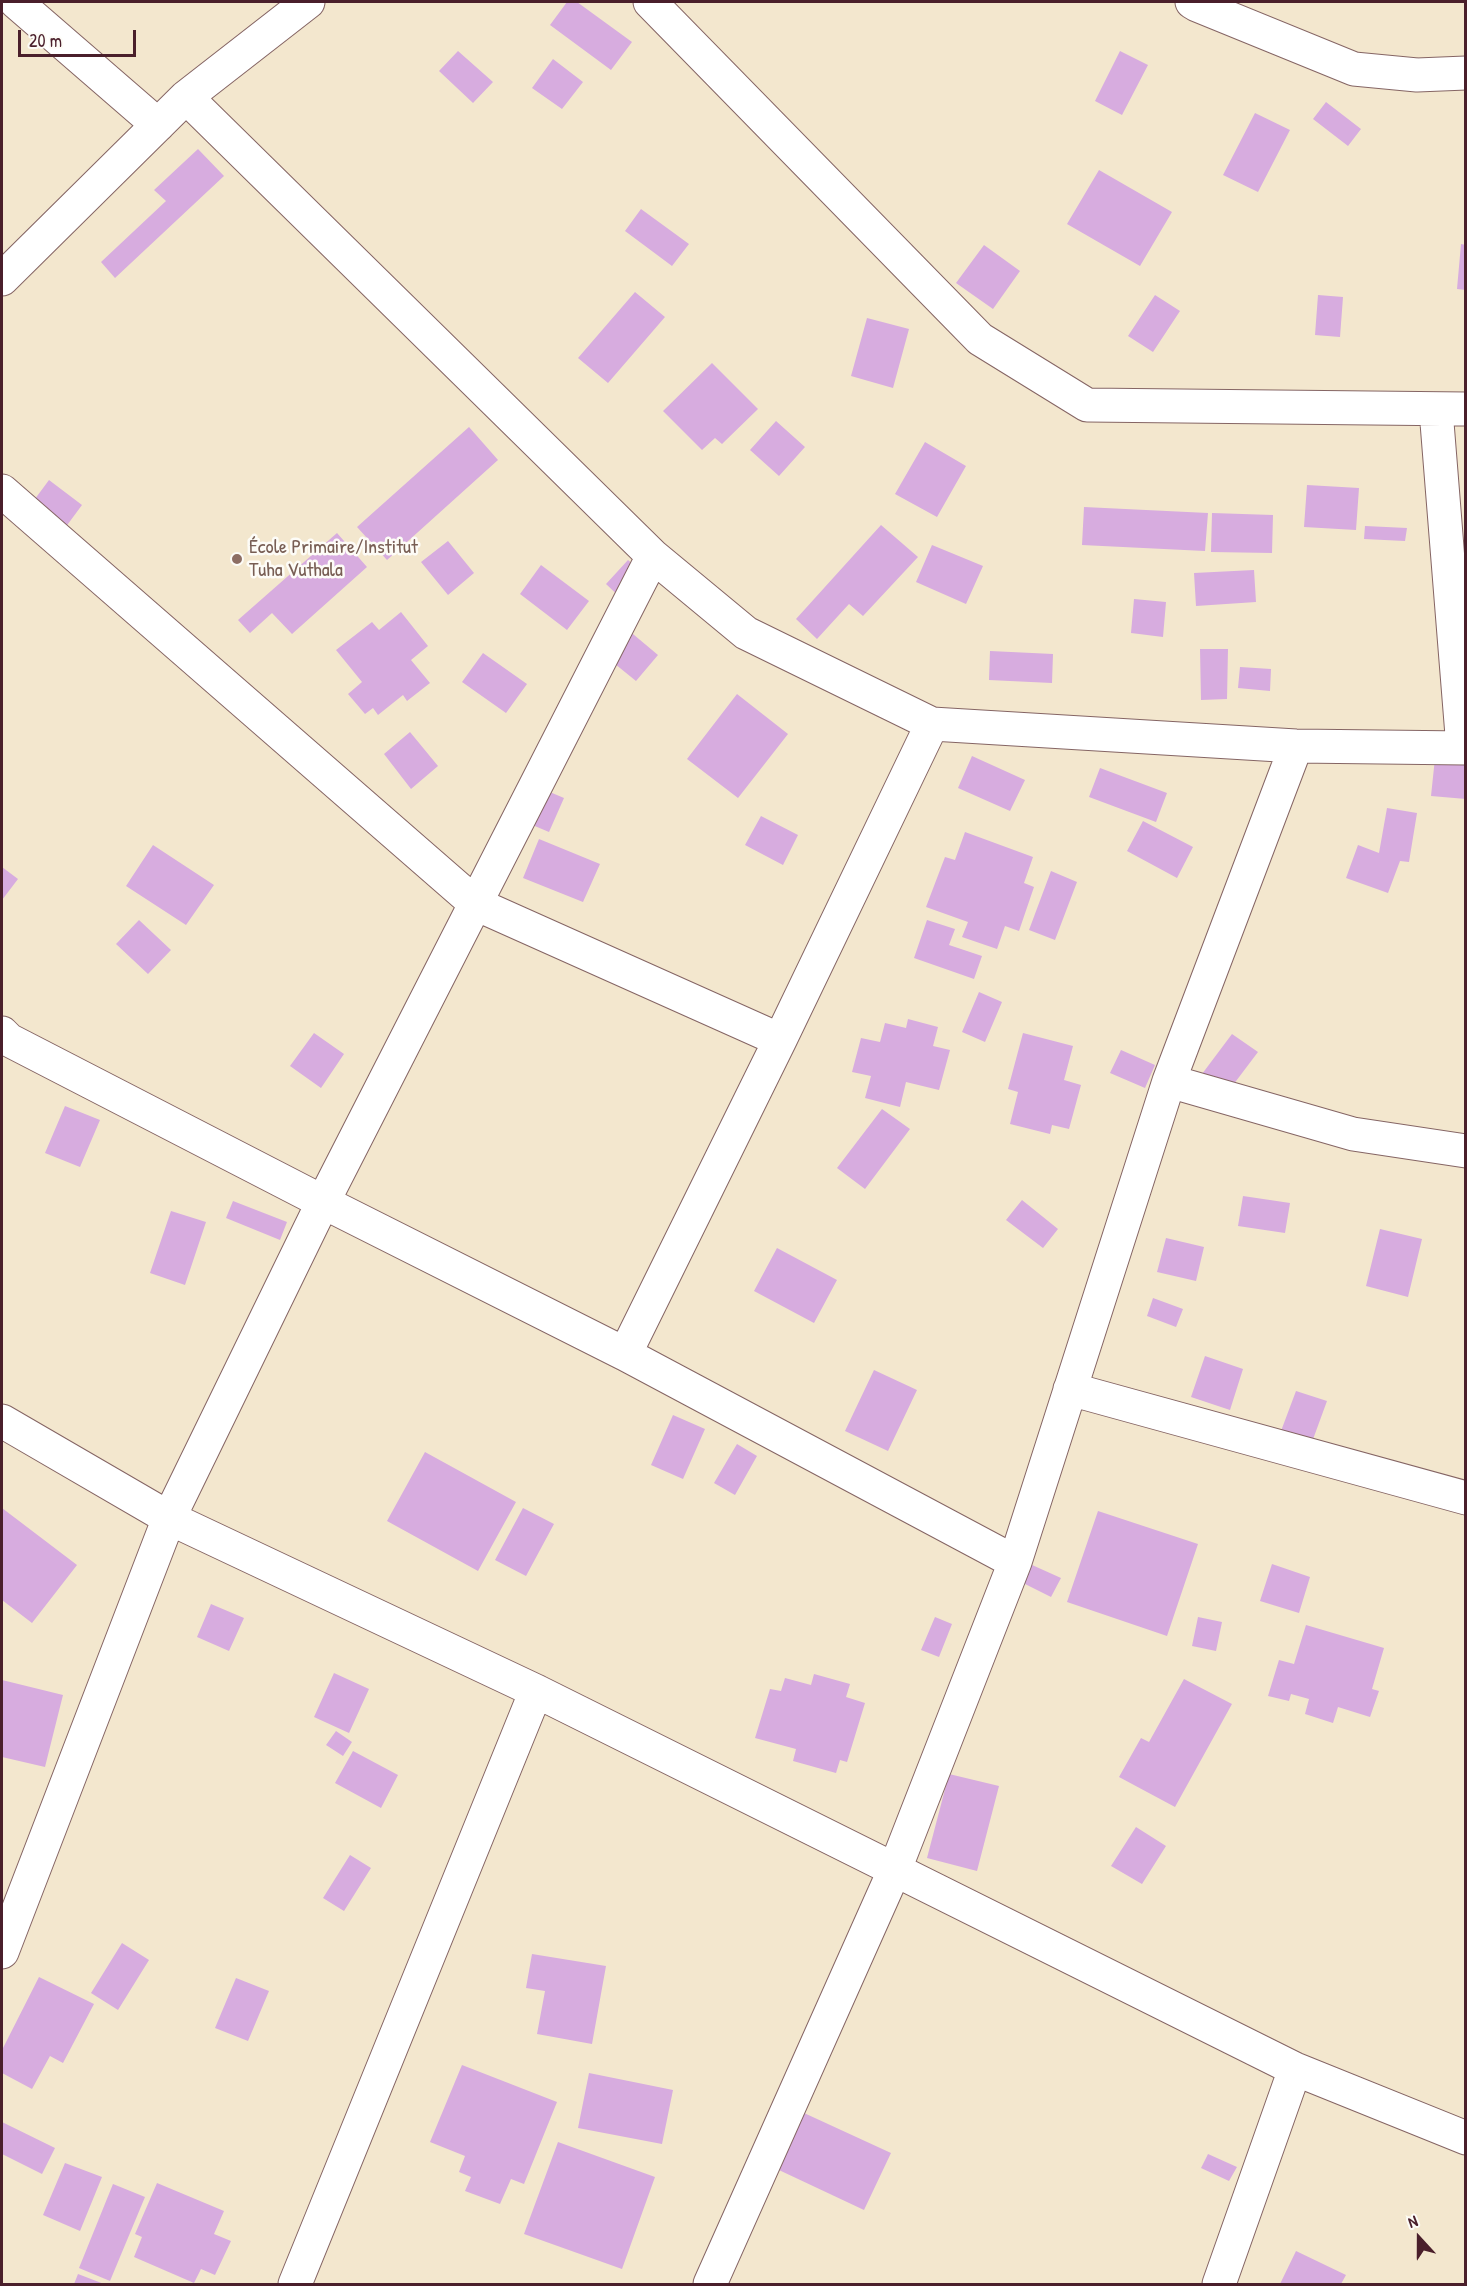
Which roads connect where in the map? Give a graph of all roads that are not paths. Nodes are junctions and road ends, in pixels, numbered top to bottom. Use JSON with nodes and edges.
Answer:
{"nodes":[{"id":1,"x":16,"y":2,"type":"edge"},
{"id":2,"x":308,"y":2,"type":"edge"},
{"id":3,"x":650,"y":2,"type":"edge"},
{"id":4,"x":1192,"y":2,"type":"edge"},
{"id":5,"x":1466,"y":73,"type":"edge"},
{"id":6,"x":186,"y":97,"type":"junction"},
{"id":7,"x":158,"y":125,"type":"junction"},
{"id":8,"x":2,"y":279,"type":"edge"},
{"id":9,"x":1451,"y":409,"type":"edge"},
{"id":10,"x":2,"y":491,"type":"edge"},
{"id":11,"x":653,"y":556,"type":"junction"},
{"id":12,"x":932,"y":724,"type":"junction"},
{"id":13,"x":1296,"y":746,"type":"junction"},
{"id":14,"x":1464,"y":748,"type":"edge"},
{"id":15,"x":476,"y":904,"type":"junction"},
{"id":16,"x":2,"y":1033,"type":"edge"},
{"id":17,"x":780,"y":1040,"type":"junction"},
{"id":18,"x":1170,"y":1082,"type":"junction"},
{"id":19,"x":1466,"y":1151,"type":"edge"},
{"id":20,"x":323,"y":1202,"type":"junction"},
{"id":21,"x":625,"y":1354,"type":"junction"},
{"id":22,"x":1070,"y":1389,"type":"junction"},
{"id":23,"x":2,"y":1421,"type":"edge"},
{"id":24,"x":1466,"y":1498,"type":"edge"},
{"id":25,"x":169,"y":1518,"type":"junction"},
{"id":26,"x":1015,"y":1562,"type":"junction"},
{"id":27,"x":536,"y":1691,"type":"junction"},
{"id":28,"x":895,"y":1869,"type":"junction"},
{"id":29,"x":2,"y":1952,"type":"edge"},
{"id":30,"x":1295,"y":2069,"type":"junction"},
{"id":31,"x":1466,"y":2138,"type":"edge"},
{"id":32,"x":296,"y":2284,"type":"edge"},
{"id":33,"x":710,"y":2284,"type":"edge"},
{"id":34,"x":1219,"y":2284,"type":"edge"}],
"edges":[{"from":1,"to":7,"type":"street"},
{"from":2,"to":6,"type":"street"},
{"from":3,"to":9,"type":"street"},
{"from":4,"to":5,"type":"street"},
{"from":6,"to":7,"type":"street"},
{"from":6,"to":11,"type":"street"},
{"from":7,"to":8,"type":"street"},
{"from":9,"to":14,"type":"street"},
{"from":10,"to":15,"type":"street"},
{"from":11,"to":12,"type":"street"},
{"from":11,"to":15,"type":"street"},
{"from":12,"to":13,"type":"street"},
{"from":12,"to":17,"type":"street"},
{"from":13,"to":14,"type":"street"},
{"from":13,"to":18,"type":"street"},
{"from":15,"to":17,"type":"street"},
{"from":15,"to":20,"type":"street"},
{"from":16,"to":20,"type":"street"},
{"from":17,"to":21,"type":"street"},
{"from":18,"to":19,"type":"street"},
{"from":18,"to":22,"type":"street"},
{"from":20,"to":21,"type":"street"},
{"from":20,"to":25,"type":"street"},
{"from":21,"to":26,"type":"street"},
{"from":22,"to":24,"type":"street"},
{"from":22,"to":26,"type":"street"},
{"from":23,"to":25,"type":"street"},
{"from":25,"to":27,"type":"street"},
{"from":25,"to":29,"type":"street"},
{"from":26,"to":28,"type":"street"},
{"from":27,"to":28,"type":"street"},
{"from":27,"to":32,"type":"street"},
{"from":28,"to":30,"type":"street"},
{"from":28,"to":33,"type":"street"},
{"from":30,"to":31,"type":"street"},
{"from":30,"to":34,"type":"street"}]}
